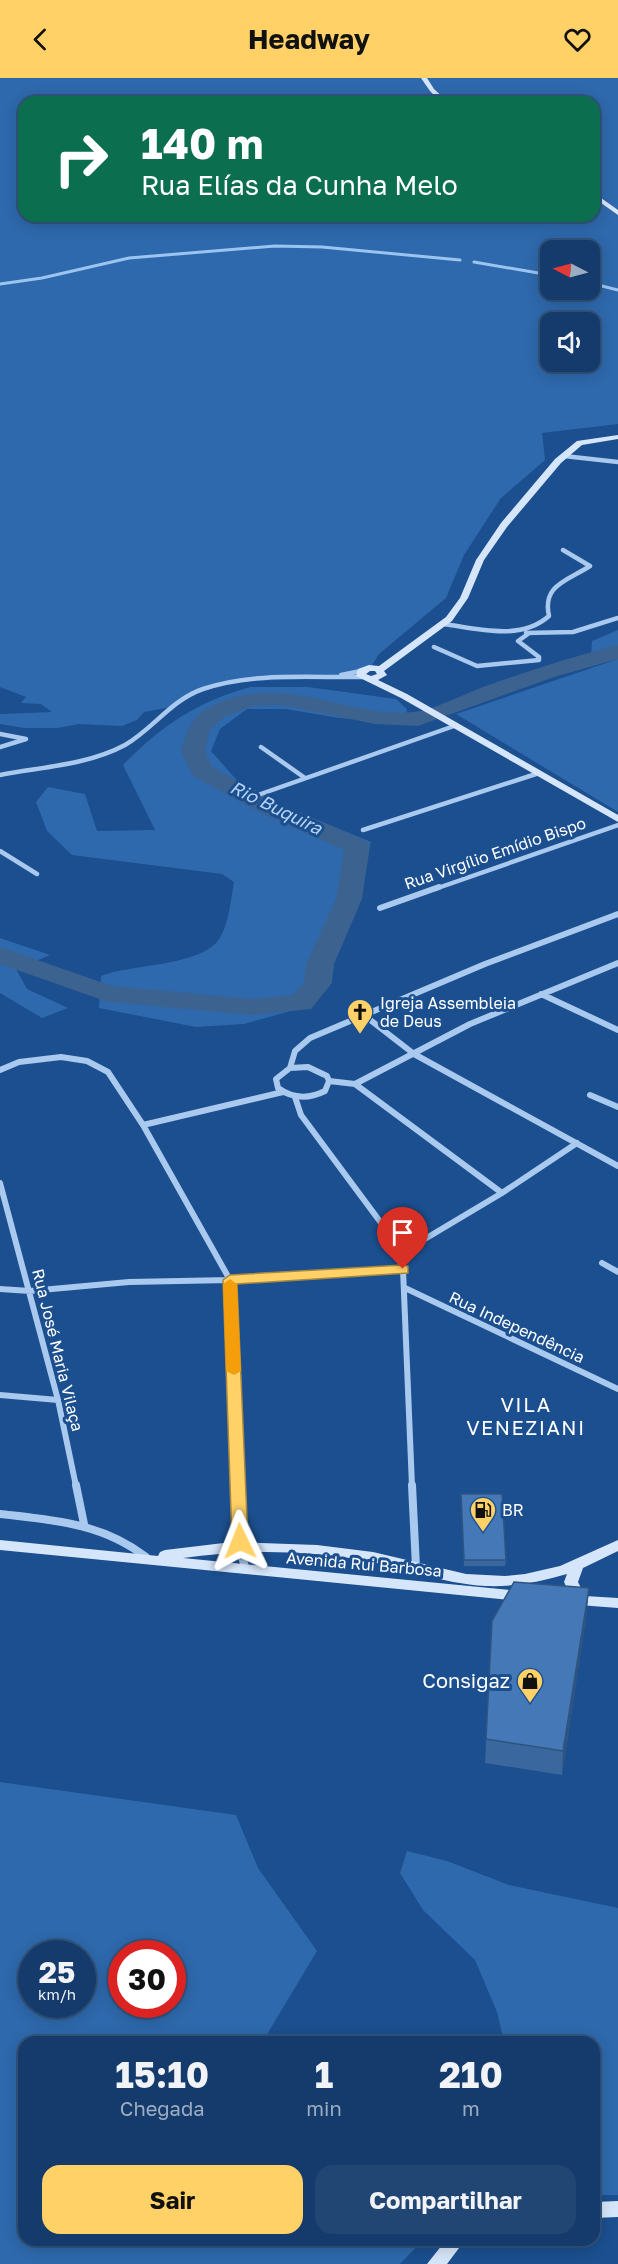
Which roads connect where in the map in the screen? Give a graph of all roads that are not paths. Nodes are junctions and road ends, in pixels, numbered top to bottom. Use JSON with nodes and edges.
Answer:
{"nodes":[{"id":1,"x":424,"y":78,"type":"edge"},
{"id":2,"x":440,"y":96,"type":"edge"},
{"id":3,"x":600,"y":200,"type":"edge"},
{"id":4,"x":618,"y":213,"type":"edge"},
{"id":5,"x":618,"y":437,"type":"edge"},
{"id":6,"x":564,"y":456,"type":"junction"},
{"id":7,"x":618,"y":462,"type":"edge"},
{"id":8,"x":563,"y":550,"type":"dead end"},
{"id":9,"x":618,"y":618,"type":"edge"},
{"id":10,"x":444,"y":624,"type":"junction"},
{"id":11,"x":520,"y":632,"type":"junction"},
{"id":12,"x":528,"y":634,"type":"junction"},
{"id":13,"x":434,"y":647,"type":"dead end"},
{"id":14,"x":402,"y":653,"type":"junction"},
{"id":15,"x":380,"y":673,"type":"junction"},
{"id":16,"x":365,"y":674,"type":"junction"},
{"id":17,"x":390,"y":688,"type":"junction"},
{"id":18,"x":454,"y":726,"type":"junction"},
{"id":19,"x":0,"y":734,"type":"edge"},
{"id":20,"x":0,"y":747,"type":"edge"},
{"id":21,"x":261,"y":747,"type":"dead end"},
{"id":22,"x":536,"y":774,"type":"junction"},
{"id":23,"x":0,"y":775,"type":"edge"},
{"id":24,"x":305,"y":778,"type":"junction"},
{"id":25,"x":258,"y":795,"type":"dead end"},
{"id":26,"x":618,"y":819,"type":"edge"},
{"id":27,"x":618,"y":825,"type":"edge"},
{"id":28,"x":363,"y":830,"type":"dead end"},
{"id":29,"x":0,"y":851,"type":"edge"},
{"id":30,"x":37,"y":874,"type":"dead end"},
{"id":31,"x":380,"y":908,"type":"dead end"},
{"id":32,"x":618,"y":914,"type":"edge"},
{"id":33,"x":618,"y":963,"type":"edge"},
{"id":34,"x":541,"y":994,"type":"junction"},
{"id":35,"x":365,"y":1016,"type":"junction"},
{"id":36,"x":618,"y":1030,"type":"edge"},
{"id":37,"x":414,"y":1054,"type":"junction"},
{"id":38,"x":290,"y":1068,"type":"junction"},
{"id":39,"x":0,"y":1070,"type":"edge"},
{"id":40,"x":329,"y":1081,"type":"junction"},
{"id":41,"x":356,"y":1084,"type":"junction"},
{"id":42,"x":283,"y":1092,"type":"junction"},
{"id":43,"x":590,"y":1095,"type":"dead end"},
{"id":44,"x":295,"y":1097,"type":"junction"},
{"id":45,"x":618,"y":1107,"type":"edge"},
{"id":46,"x":143,"y":1125,"type":"junction"},
{"id":47,"x":577,"y":1143,"type":"junction"},
{"id":48,"x":618,"y":1166,"type":"edge"},
{"id":49,"x":0,"y":1183,"type":"edge"},
{"id":50,"x":502,"y":1193,"type":"junction"},
{"id":51,"x":398,"y":1255,"type":"junction"},
{"id":52,"x":602,"y":1263,"type":"dead end"},
{"id":53,"x":403,"y":1269,"type":"junction"},
{"id":54,"x":618,"y":1272,"type":"edge"},
{"id":55,"x":230,"y":1280,"type":"junction"},
{"id":56,"x":0,"y":1288,"type":"edge"},
{"id":57,"x":405,"y":1288,"type":"junction"},
{"id":58,"x":30,"y":1291,"type":"junction"},
{"id":59,"x":618,"y":1389,"type":"edge"},
{"id":60,"x":0,"y":1395,"type":"edge"},
{"id":61,"x":58,"y":1400,"type":"junction"},
{"id":62,"x":0,"y":1514,"type":"edge"},
{"id":63,"x":84,"y":1524,"type":"junction"},
{"id":64,"x":0,"y":1545,"type":"edge"},
{"id":65,"x":618,"y":1545,"type":"edge"},
{"id":66,"x":241,"y":1547,"type":"junction"},
{"id":67,"x":146,"y":1557,"type":"junction"},
{"id":68,"x":578,"y":1563,"type":"junction"},
{"id":69,"x":416,"y":1567,"type":"junction"},
{"id":70,"x":249,"y":1571,"type":"junction"},
{"id":71,"x":536,"y":1597,"type":"edge"},
{"id":72,"x":558,"y":1599,"type":"edge"},
{"id":73,"x":580,"y":1601,"type":"junction"},
{"id":74,"x":618,"y":1603,"type":"edge"},
{"id":75,"x":618,"y":2209,"type":"edge"},
{"id":76,"x":600,"y":2210,"type":"edge"},
{"id":77,"x":451,"y":2246,"type":"edge"},
{"id":78,"x":436,"y":2264,"type":"edge"}],
"edges":[{"from":1,"to":2,"type":"main road"},
{"from":3,"to":4,"type":"main road"},
{"from":5,"to":6,"type":"main road"},
{"from":6,"to":7,"type":"street"},
{"from":6,"to":10,"type":"main road"},
{"from":8,"to":11,"type":"street"},
{"from":9,"to":12,"type":"street"},
{"from":10,"to":11,"type":"street"},
{"from":10,"to":14,"type":"main road"},
{"from":11,"to":12,"type":"street"},
{"from":12,"to":13,"type":"street"},
{"from":14,"to":15,"type":"main road"},
{"from":14,"to":16,"type":"main road"},
{"from":15,"to":16,"type":"main road"},
{"from":15,"to":17,"type":"main road"},
{"from":16,"to":17,"type":"main road"},
{"from":16,"to":23,"type":"street"},
{"from":17,"to":18,"type":"main road"},
{"from":18,"to":22,"type":"main road"},
{"from":18,"to":24,"type":"street"},
{"from":19,"to":20,"type":"street"},
{"from":21,"to":24,"type":"street"},
{"from":22,"to":26,"type":"main road"},
{"from":22,"to":28,"type":"street"},
{"from":24,"to":25,"type":"street"},
{"from":27,"to":31,"type":"street","name":"Rua Virgílio Emídio Bispo"},
{"from":29,"to":30,"type":"street"},
{"from":32,"to":35,"type":"street"},
{"from":33,"to":34,"type":"street"},
{"from":34,"to":36,"type":"street"},
{"from":34,"to":37,"type":"street"},
{"from":35,"to":37,"type":"street"},
{"from":35,"to":38,"type":"street"},
{"from":37,"to":41,"type":"street"},
{"from":37,"to":47,"type":"street"},
{"from":38,"to":40,"type":"street"},
{"from":38,"to":42,"type":"street"},
{"from":39,"to":46,"type":"street"},
{"from":40,"to":41,"type":"street"},
{"from":40,"to":44,"type":"street"},
{"from":41,"to":50,"type":"street"},
{"from":42,"to":44,"type":"street"},
{"from":42,"to":46,"type":"street"},
{"from":43,"to":45,"type":"street"},
{"from":44,"to":51,"type":"street"},
{"from":46,"to":55,"type":"street"},
{"from":47,"to":48,"type":"street"},
{"from":47,"to":50,"type":"street"},
{"from":49,"to":58,"type":"street","name":"Rua José Maria Vilaça"},
{"from":50,"to":51,"type":"street"},
{"from":51,"to":53,"type":"street"},
{"from":52,"to":54,"type":"street"},
{"from":53,"to":55,"type":"street"},
{"from":53,"to":57,"type":"street"},
{"from":55,"to":58,"type":"street"},
{"from":55,"to":66,"type":"street"},
{"from":56,"to":58,"type":"street"},
{"from":57,"to":59,"type":"street","name":"Rua Independência"},
{"from":57,"to":69,"type":"street"},
{"from":58,"to":61,"type":"street","name":"Rua José Maria Vilaça"},
{"from":60,"to":61,"type":"street"},
{"from":61,"to":63,"type":"street","name":"Rua José Maria Vilaça"},
{"from":62,"to":63,"type":"street"},
{"from":63,"to":67,"type":"street"},
{"from":64,"to":67,"type":"main road","name":"Avenida Rui Barbosa"},
{"from":65,"to":68,"type":"main road"},
{"from":66,"to":67,"type":"main road"},
{"from":66,"to":69,"type":"main road"},
{"from":66,"to":70,"type":"street"},
{"from":67,"to":70,"type":"main road","name":"Avenida Rui Barbosa"},
{"from":68,"to":69,"type":"main road"},
{"from":68,"to":73,"type":"main road"},
{"from":70,"to":71,"type":"main road","name":"Avenida Rui Barbosa"},
{"from":72,"to":73,"type":"main road"},
{"from":73,"to":74,"type":"main road"},
{"from":75,"to":76,"type":"main road"},
{"from":77,"to":78,"type":"main road"}]}
